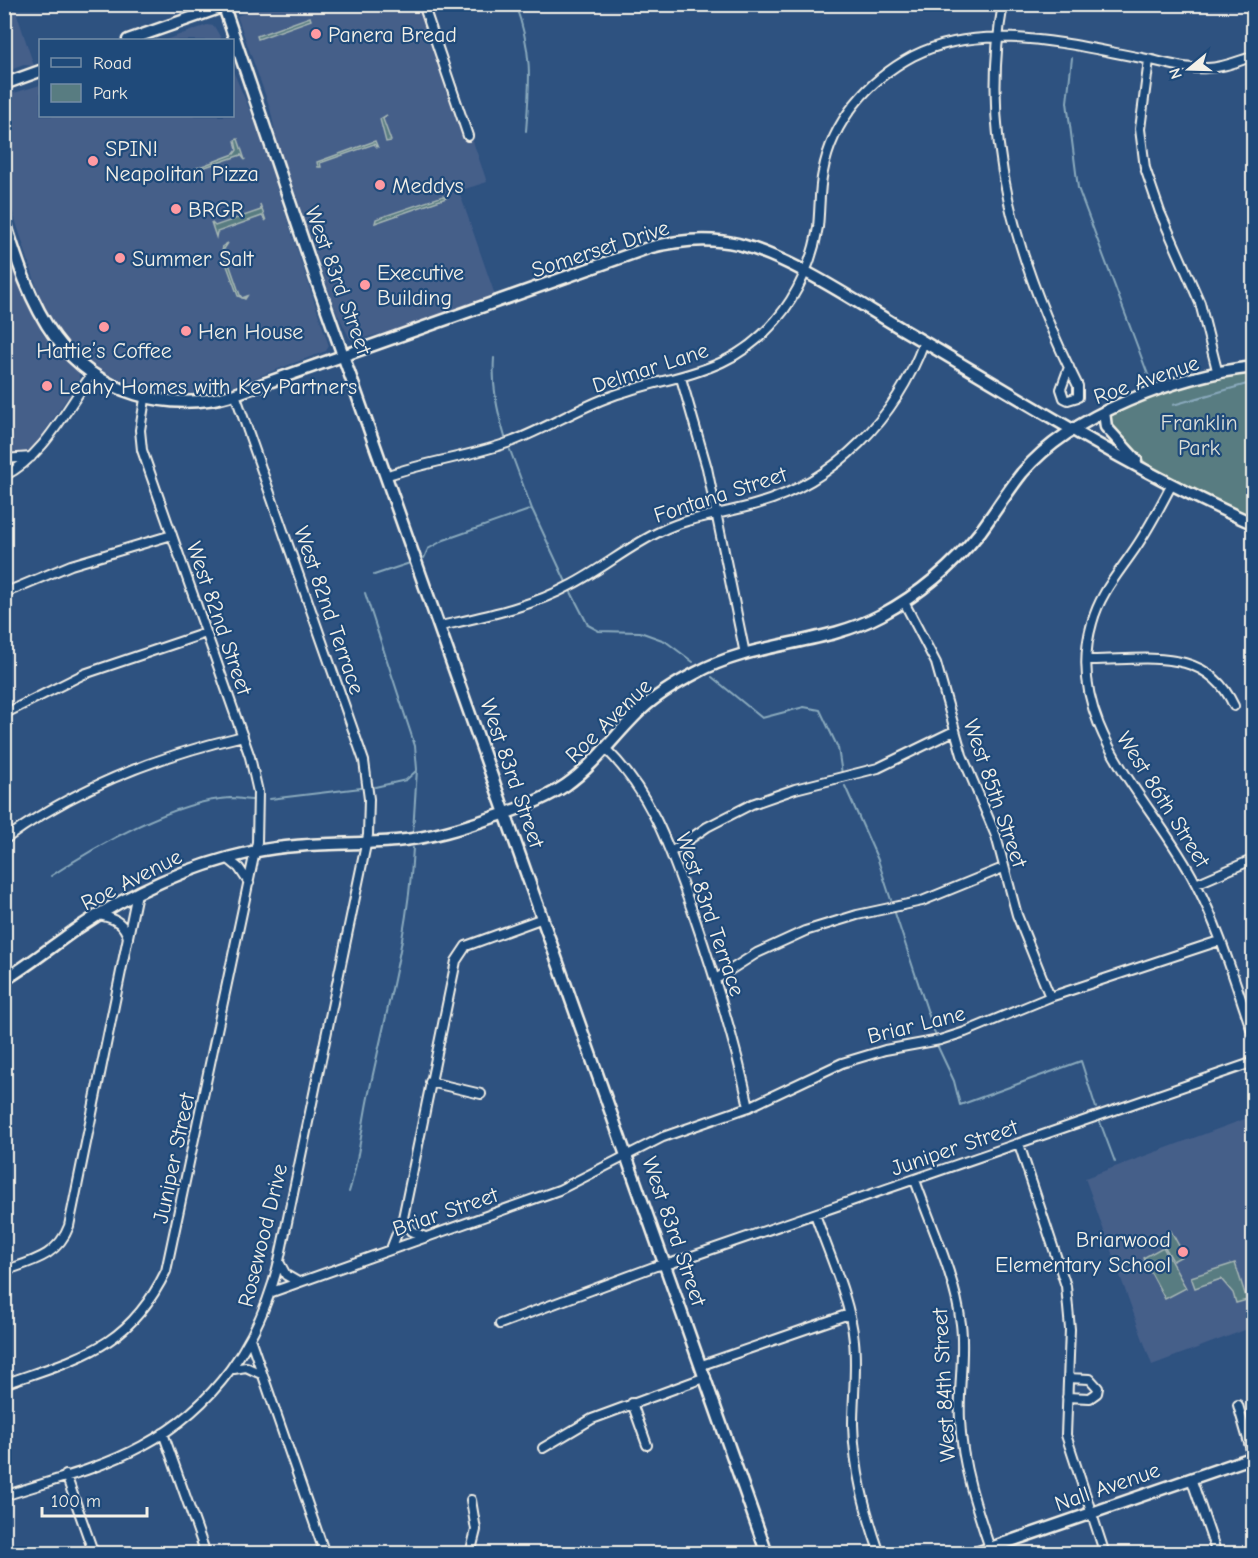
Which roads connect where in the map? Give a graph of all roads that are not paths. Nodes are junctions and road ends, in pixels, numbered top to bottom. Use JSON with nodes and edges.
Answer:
{"nodes":[{"id":1,"x":423,"y":4,"type":"edge"},
{"id":2,"x":1003,"y":4,"type":"edge"},
{"id":3,"x":225,"y":5,"type":"edge"},
{"id":4,"x":131,"y":39,"type":"edge"},
{"id":5,"x":997,"y":39,"type":"junction"},
{"id":6,"x":1254,"y":56,"type":"edge"},
{"id":7,"x":1149,"y":60,"type":"junction"},
{"id":8,"x":39,"y":71,"type":"edge"},
{"id":9,"x":4,"y":84,"type":"edge"},
{"id":10,"x":468,"y":136,"type":"dead end"},
{"id":11,"x":4,"y":219,"type":"edge"},
{"id":12,"x":803,"y":273,"type":"junction"},
{"id":13,"x":924,"y":342,"type":"junction"},
{"id":14,"x":344,"y":355,"type":"junction"},
{"id":15,"x":1069,"y":367,"type":"dead end"},
{"id":16,"x":1254,"y":367,"type":"edge"},
{"id":17,"x":93,"y":373,"type":"junction"},
{"id":18,"x":1218,"y":374,"type":"junction"},
{"id":19,"x":681,"y":378,"type":"junction"},
{"id":20,"x":235,"y":393,"type":"junction"},
{"id":21,"x":145,"y":399,"type":"junction"},
{"id":22,"x":1104,"y":412,"type":"junction"},
{"id":23,"x":1074,"y":428,"type":"junction"},
{"id":24,"x":30,"y":457,"type":"junction"},
{"id":25,"x":4,"y":459,"type":"edge"},
{"id":26,"x":1146,"y":471,"type":"junction"},
{"id":27,"x":388,"y":475,"type":"junction"},
{"id":28,"x":4,"y":476,"type":"edge"},
{"id":29,"x":1171,"y":486,"type":"junction"},
{"id":30,"x":716,"y":514,"type":"junction"},
{"id":31,"x":1254,"y":524,"type":"edge"},
{"id":32,"x":172,"y":535,"type":"junction"},
{"id":33,"x":4,"y":593,"type":"edge"},
{"id":34,"x":904,"y":602,"type":"junction"},
{"id":35,"x":441,"y":626,"type":"junction"},
{"id":36,"x":207,"y":633,"type":"junction"},
{"id":37,"x":746,"y":654,"type":"junction"},
{"id":38,"x":1086,"y":660,"type":"junction"},
{"id":39,"x":1234,"y":706,"type":"dead end"},
{"id":40,"x":4,"y":714,"type":"edge"},
{"id":41,"x":954,"y":731,"type":"junction"},
{"id":42,"x":243,"y":736,"type":"junction"},
{"id":43,"x":606,"y":749,"type":"junction"},
{"id":44,"x":507,"y":813,"type":"junction"},
{"id":45,"x":4,"y":840,"type":"edge"},
{"id":46,"x":366,"y":843,"type":"junction"},
{"id":47,"x":256,"y":851,"type":"junction"},
{"id":48,"x":671,"y":852,"type":"junction"},
{"id":49,"x":227,"y":858,"type":"junction"},
{"id":50,"x":1254,"y":858,"type":"edge"},
{"id":51,"x":1004,"y":868,"type":"junction"},
{"id":52,"x":249,"y":883,"type":"junction"},
{"id":53,"x":1196,"y":884,"type":"junction"},
{"id":54,"x":137,"y":893,"type":"junction"},
{"id":55,"x":98,"y":915,"type":"junction"},
{"id":56,"x":543,"y":918,"type":"junction"},
{"id":57,"x":128,"y":940,"type":"junction"},
{"id":58,"x":1220,"y":941,"type":"junction"},
{"id":59,"x":716,"y":979,"type":"junction"},
{"id":60,"x":4,"y":980,"type":"edge"},
{"id":61,"x":1050,"y":997,"type":"junction"},
{"id":62,"x":1254,"y":1037,"type":"edge"},
{"id":63,"x":1254,"y":1062,"type":"edge"},
{"id":64,"x":430,"y":1082,"type":"junction"},
{"id":65,"x":482,"y":1094,"type":"dead end"},
{"id":66,"x":749,"y":1107,"type":"junction"},
{"id":67,"x":1019,"y":1144,"type":"junction"},
{"id":68,"x":628,"y":1156,"type":"junction"},
{"id":69,"x":915,"y":1180,"type":"junction"},
{"id":70,"x":815,"y":1214,"type":"junction"},
{"id":71,"x":403,"y":1218,"type":"junction"},
{"id":72,"x":426,"y":1237,"type":"junction"},
{"id":73,"x":392,"y":1249,"type":"junction"},
{"id":74,"x":279,"y":1261,"type":"junction"},
{"id":75,"x":666,"y":1265,"type":"junction"},
{"id":76,"x":4,"y":1271,"type":"edge"},
{"id":77,"x":298,"y":1282,"type":"junction"},
{"id":78,"x":272,"y":1292,"type":"junction"},
{"id":79,"x":849,"y":1314,"type":"junction"},
{"id":80,"x":500,"y":1324,"type":"dead end"},
{"id":81,"x":251,"y":1341,"type":"junction"},
{"id":82,"x":702,"y":1365,"type":"junction"},
{"id":83,"x":232,"y":1370,"type":"junction"},
{"id":84,"x":263,"y":1376,"type":"junction"},
{"id":85,"x":706,"y":1377,"type":"junction"},
{"id":86,"x":1068,"y":1378,"type":"junction"},
{"id":87,"x":4,"y":1383,"type":"edge"},
{"id":88,"x":1067,"y":1397,"type":"junction"},
{"id":89,"x":632,"y":1403,"type":"junction"},
{"id":90,"x":1238,"y":1405,"type":"dead end"},
{"id":91,"x":163,"y":1433,"type":"junction"},
{"id":92,"x":647,"y":1445,"type":"dead end"},
{"id":93,"x":543,"y":1448,"type":"dead end"},
{"id":94,"x":1253,"y":1457,"type":"edge"},
{"id":95,"x":66,"y":1475,"type":"junction"},
{"id":96,"x":1191,"y":1478,"type":"junction"},
{"id":97,"x":4,"y":1496,"type":"edge"},
{"id":98,"x":471,"y":1500,"type":"dead end"},
{"id":99,"x":1090,"y":1512,"type":"junction"},
{"id":100,"x":991,"y":1550,"type":"edge"},
{"id":101,"x":94,"y":1554,"type":"edge"},
{"id":102,"x":206,"y":1554,"type":"edge"},
{"id":103,"x":326,"y":1554,"type":"edge"},
{"id":104,"x":470,"y":1554,"type":"edge"},
{"id":105,"x":767,"y":1554,"type":"edge"},
{"id":106,"x":880,"y":1554,"type":"edge"},
{"id":107,"x":973,"y":1554,"type":"edge"},
{"id":108,"x":1105,"y":1554,"type":"edge"},
{"id":109,"x":1217,"y":1554,"type":"edge"}],
"edges":[{"from":1,"to":10,"type":"street"},
{"from":2,"to":5,"type":"street"},
{"from":3,"to":4,"type":"street"},
{"from":3,"to":14,"type":"street","name":"West 83rd Street"},
{"from":5,"to":7,"type":"street","name":"Delmar Lane"},
{"from":5,"to":12,"type":"street","name":"Delmar Lane"},
{"from":5,"to":15,"type":"street"},
{"from":6,"to":7,"type":"street","name":"Delmar Lane"},
{"from":7,"to":18,"type":"street"},
{"from":8,"to":9,"type":"street"},
{"from":11,"to":17,"type":"street","name":"Somerset Drive"},
{"from":12,"to":13,"type":"street","name":"Somerset Drive"},
{"from":12,"to":14,"type":"street","name":"Somerset Drive"},
{"from":12,"to":19,"type":"street","name":"Delmar Lane"},
{"from":13,"to":23,"type":"street","name":"Somerset Drive"},
{"from":13,"to":30,"type":"street","name":"Fontana Street"},
{"from":14,"to":20,"type":"street","name":"Somerset Drive"},
{"from":14,"to":27,"type":"street","name":"West 83rd Street"},
{"from":16,"to":18,"type":"street","name":"Roe Avenue"},
{"from":17,"to":21,"type":"street","name":"Somerset Drive"},
{"from":17,"to":24,"type":"street"},
{"from":18,"to":22,"type":"street","name":"Roe Avenue"},
{"from":19,"to":27,"type":"street","name":"Delmar Lane"},
{"from":19,"to":30,"type":"street"},
{"from":20,"to":21,"type":"street","name":"Somerset Drive"},
{"from":20,"to":46,"type":"street","name":"West 82nd Terrace"},
{"from":21,"to":32,"type":"street","name":"West 82nd Street"},
{"from":22,"to":23,"type":"street","name":"Roe Avenue"},
{"from":22,"to":26,"type":"street"},
{"from":23,"to":26,"type":"street","name":"Somerset Drive"},
{"from":23,"to":34,"type":"street","name":"Roe Avenue"},
{"from":24,"to":25,"type":"street"},
{"from":24,"to":28,"type":"street"},
{"from":26,"to":29,"type":"street","name":"Somerset Drive"},
{"from":27,"to":35,"type":"street","name":"West 83rd Street"},
{"from":29,"to":31,"type":"street","name":"Somerset Drive"},
{"from":29,"to":38,"type":"street","name":"West 86th Street"},
{"from":30,"to":35,"type":"street","name":"Fontana Street"},
{"from":30,"to":37,"type":"street"},
{"from":32,"to":33,"type":"street"},
{"from":32,"to":36,"type":"street","name":"West 82nd Street"},
{"from":34,"to":37,"type":"street","name":"Roe Avenue"},
{"from":34,"to":41,"type":"street","name":"West 85th Street"},
{"from":35,"to":44,"type":"street","name":"West 83rd Street"},
{"from":36,"to":40,"type":"street"},
{"from":36,"to":42,"type":"street","name":"West 82nd Street"},
{"from":37,"to":43,"type":"street","name":"Roe Avenue"},
{"from":38,"to":39,"type":"street"},
{"from":38,"to":53,"type":"street","name":"West 86th Street"},
{"from":41,"to":48,"type":"street"},
{"from":41,"to":51,"type":"street","name":"West 85th Street"},
{"from":42,"to":45,"type":"street"},
{"from":42,"to":47,"type":"street","name":"West 82nd Street"},
{"from":43,"to":44,"type":"street","name":"Roe Avenue"},
{"from":43,"to":48,"type":"street","name":"West 83rd Terrace"},
{"from":44,"to":46,"type":"street","name":"Roe Avenue"},
{"from":44,"to":56,"type":"street","name":"West 83rd Street"},
{"from":46,"to":47,"type":"street","name":"Roe Avenue"},
{"from":46,"to":74,"type":"street","name":"Rosewood Drive"},
{"from":47,"to":49,"type":"street","name":"Roe Avenue"},
{"from":47,"to":52,"type":"street","name":"Juniper Street"},
{"from":48,"to":59,"type":"street","name":"West 83rd Terrace"},
{"from":49,"to":52,"type":"street"},
{"from":49,"to":54,"type":"street","name":"Roe Avenue"},
{"from":50,"to":53,"type":"street"},
{"from":51,"to":59,"type":"street"},
{"from":51,"to":61,"type":"street","name":"West 85th Street"},
{"from":52,"to":87,"type":"street","name":"Juniper Street"},
{"from":53,"to":58,"type":"street","name":"West 86th Street"},
{"from":54,"to":55,"type":"street","name":"Roe Avenue"},
{"from":54,"to":57,"type":"street"},
{"from":55,"to":57,"type":"street"},
{"from":55,"to":60,"type":"street","name":"Roe Avenue"},
{"from":56,"to":64,"type":"street"},
{"from":56,"to":68,"type":"street","name":"West 83rd Street"},
{"from":57,"to":76,"type":"street"},
{"from":58,"to":61,"type":"street","name":"Briar Lane"},
{"from":58,"to":62,"type":"street","name":"West 86th Street"},
{"from":59,"to":66,"type":"street","name":"West 83rd Terrace"},
{"from":61,"to":66,"type":"street","name":"Briar Lane"},
{"from":63,"to":67,"type":"street","name":"Juniper Street"},
{"from":64,"to":65,"type":"street"},
{"from":64,"to":71,"type":"street"},
{"from":66,"to":68,"type":"street","name":"Briar Lane"},
{"from":67,"to":69,"type":"street","name":"Juniper Street"},
{"from":67,"to":86,"type":"street"},
{"from":68,"to":72,"type":"street","name":"Briar Street"},
{"from":68,"to":75,"type":"street","name":"West 83rd Street"},
{"from":69,"to":70,"type":"street","name":"Juniper Street"},
{"from":69,"to":100,"type":"street","name":"West 84th Street"},
{"from":70,"to":75,"type":"street","name":"Juniper Street"},
{"from":70,"to":79,"type":"street"},
{"from":71,"to":72,"type":"street"},
{"from":71,"to":73,"type":"street"},
{"from":72,"to":73,"type":"street","name":"Briar Street"},
{"from":73,"to":77,"type":"street","name":"Briar Street"},
{"from":74,"to":77,"type":"street"},
{"from":74,"to":78,"type":"street","name":"Rosewood Drive"},
{"from":75,"to":80,"type":"street","name":"Juniper Street"},
{"from":75,"to":82,"type":"street","name":"West 83rd Street"},
{"from":77,"to":78,"type":"street","name":"Briar Street"},
{"from":78,"to":81,"type":"street","name":"Rosewood Drive"},
{"from":79,"to":82,"type":"street"},
{"from":79,"to":106,"type":"street"},
{"from":81,"to":83,"type":"street","name":"Rosewood Drive"},
{"from":81,"to":84,"type":"street"},
{"from":82,"to":85,"type":"street","name":"West 83rd Street"},
{"from":83,"to":84,"type":"street"},
{"from":83,"to":91,"type":"street","name":"Rosewood Drive"},
{"from":84,"to":103,"type":"street"},
{"from":85,"to":89,"type":"street"},
{"from":85,"to":105,"type":"street","name":"West 83rd Street"},
{"from":86,"to":88,"type":"street"},
{"from":86,"to":88,"type":"street"},
{"from":88,"to":99,"type":"street"},
{"from":89,"to":92,"type":"street"},
{"from":89,"to":93,"type":"street"},
{"from":90,"to":94,"type":"street"},
{"from":91,"to":95,"type":"street","name":"Rosewood Drive"},
{"from":91,"to":102,"type":"street"},
{"from":94,"to":96,"type":"street","name":"Nall Avenue"},
{"from":95,"to":97,"type":"street","name":"Rosewood Drive"},
{"from":95,"to":101,"type":"street"},
{"from":96,"to":99,"type":"street","name":"Nall Avenue"},
{"from":96,"to":109,"type":"street"},
{"from":98,"to":104,"type":"street"},
{"from":99,"to":100,"type":"street","name":"Nall Avenue"},
{"from":99,"to":108,"type":"street"},
{"from":100,"to":107,"type":"street","name":"Nall Avenue"}]}
